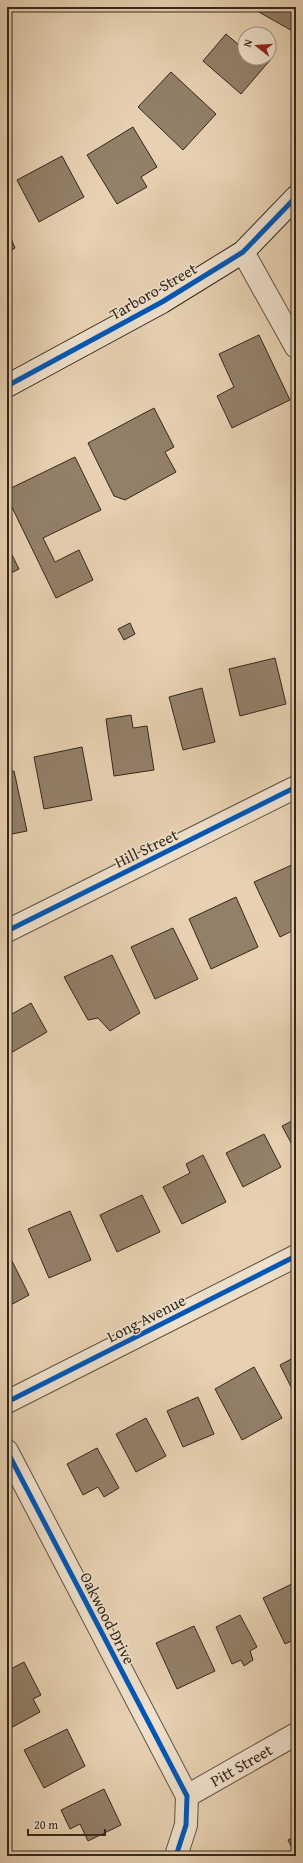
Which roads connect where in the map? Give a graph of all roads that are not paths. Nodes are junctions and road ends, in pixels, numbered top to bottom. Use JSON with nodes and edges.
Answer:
{"nodes":[{"id":1,"x":296,"y":197,"type":"edge"},
{"id":2,"x":243,"y":252,"type":"junction"},
{"id":3,"x":296,"y":347,"type":"edge"},
{"id":4,"x":7,"y":386,"type":"edge"},
{"id":5,"x":296,"y":787,"type":"edge"},
{"id":6,"x":7,"y":931,"type":"edge"},
{"id":7,"x":296,"y":1256,"type":"edge"},
{"id":8,"x":7,"y":1402,"type":"edge"},
{"id":9,"x":7,"y":1451,"type":"edge"},
{"id":10,"x":296,"y":1734,"type":"edge"},
{"id":11,"x":187,"y":1796,"type":"junction"},
{"id":12,"x":176,"y":1856,"type":"edge"}],
"edges":[{"from":1,"to":2,"type":"street","name":"Tarboro Street"},
{"from":2,"to":3,"type":"street"},
{"from":2,"to":4,"type":"street","name":"Tarboro Street"},
{"from":5,"to":6,"type":"street","name":"Hill Street"},
{"from":7,"to":8,"type":"street","name":"Long Avenue"},
{"from":9,"to":11,"type":"street","name":"Oakwood Drive"},
{"from":10,"to":11,"type":"street","name":"Pitt Street"},
{"from":11,"to":12,"type":"street"}]}
